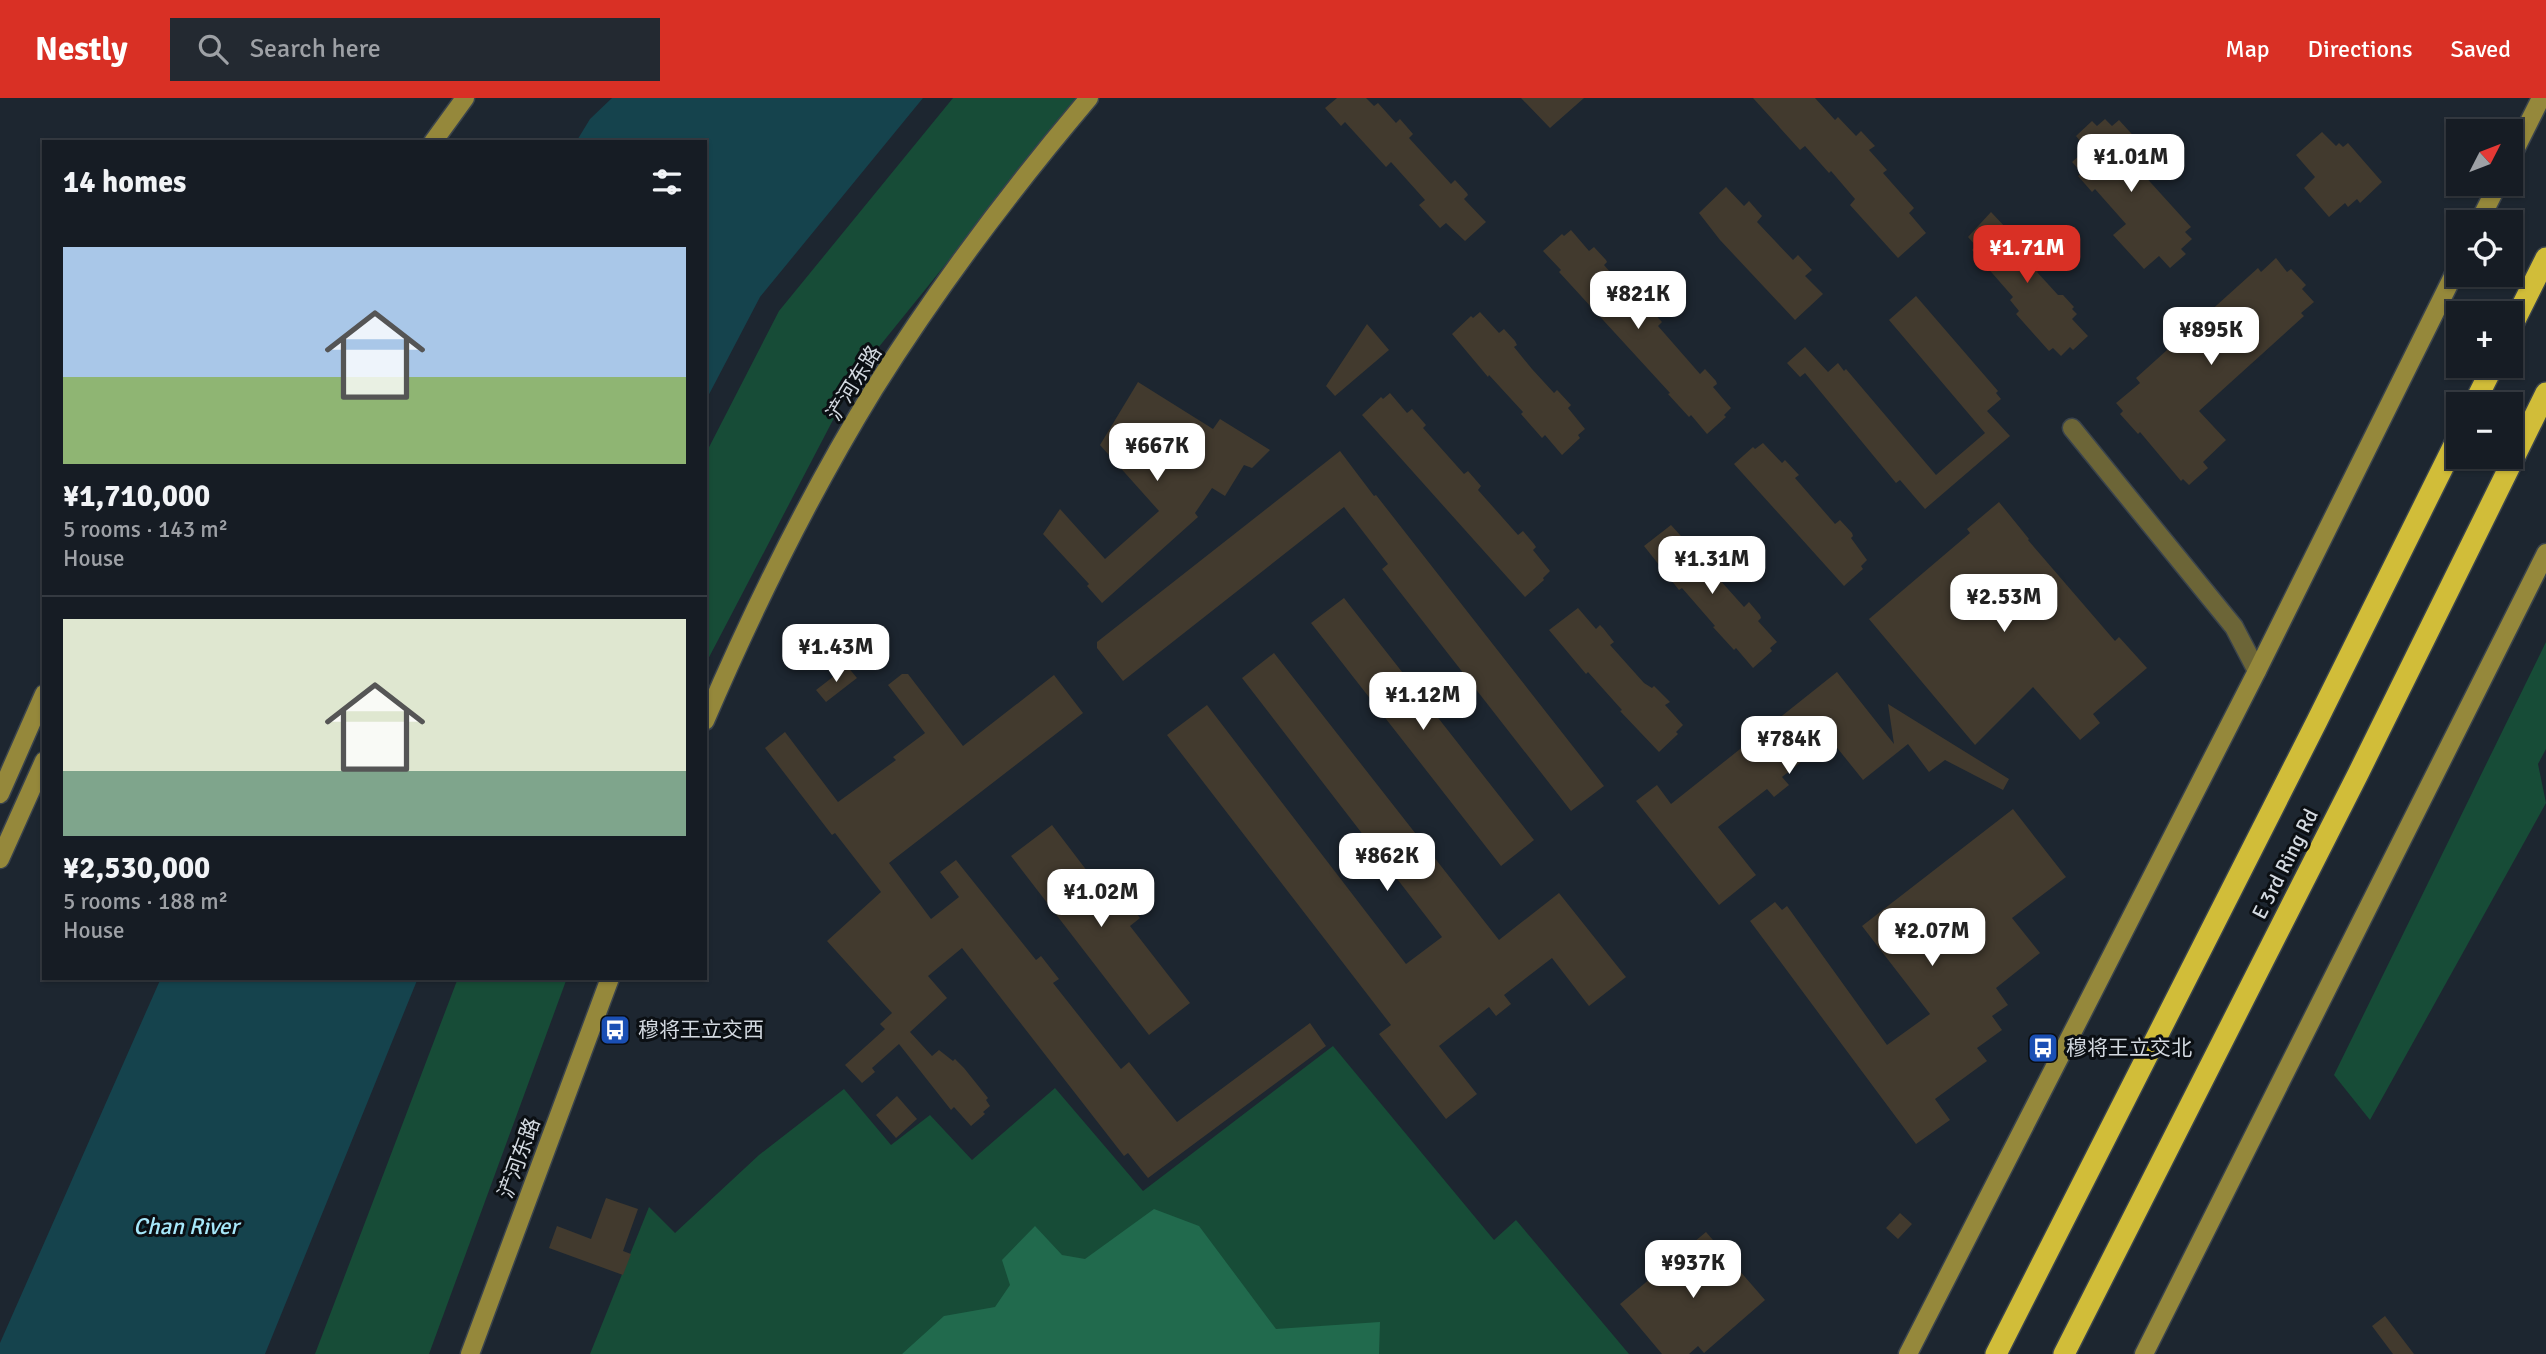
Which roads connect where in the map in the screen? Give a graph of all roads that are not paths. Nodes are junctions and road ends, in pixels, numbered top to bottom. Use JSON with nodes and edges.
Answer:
{"nodes":[{"id":1,"x":465,"y":98,"type":"edge"},
{"id":2,"x":1089,"y":98,"type":"edge"},
{"id":3,"x":2541,"y":98,"type":"edge"},
{"id":4,"x":2524,"y":132,"type":"edge"},
{"id":5,"x":434,"y":140,"type":"edge"},
{"id":6,"x":2546,"y":258,"type":"edge"},
{"id":7,"x":2448,"y":287,"type":"edge"},
{"id":8,"x":2523,"y":304,"type":"edge"},
{"id":9,"x":2546,"y":393,"type":"edge"},
{"id":10,"x":2071,"y":428,"type":"dead end"},
{"id":11,"x":2446,"y":461,"type":"edge"},
{"id":12,"x":2546,"y":553,"type":"edge"},
{"id":13,"x":2257,"y":671,"type":"junction"},
{"id":14,"x":42,"y":699,"type":"edge"},
{"id":15,"x":707,"y":716,"type":"edge"},
{"id":16,"x":42,"y":765,"type":"edge"},
{"id":17,"x":0,"y":794,"type":"edge"},
{"id":18,"x":0,"y":859,"type":"edge"},
{"id":19,"x":609,"y":980,"type":"edge"},
{"id":20,"x":470,"y":1354,"type":"edge"},
{"id":21,"x":1908,"y":1354,"type":"edge"},
{"id":22,"x":1996,"y":1354,"type":"edge"},
{"id":23,"x":2064,"y":1354,"type":"edge"},
{"id":24,"x":2144,"y":1354,"type":"edge"}],
"edges":[{"from":1,"to":5,"type":"main road"},
{"from":2,"to":15,"type":"main road","name":"浐河东路"},
{"from":3,"to":4,"type":"main road"},
{"from":6,"to":8,"type":"highway"},
{"from":7,"to":13,"type":"main road"},
{"from":9,"to":23,"type":"highway","name":"E 3rd Ring Rd"},
{"from":10,"to":13,"type":"street"},
{"from":11,"to":22,"type":"highway","name":"E 3rd Ring Rd"},
{"from":12,"to":24,"type":"main road"},
{"from":13,"to":21,"type":"main road"},
{"from":14,"to":17,"type":"main road"},
{"from":16,"to":18,"type":"main road"},
{"from":19,"to":20,"type":"main road","name":"浐河东路"}]}
